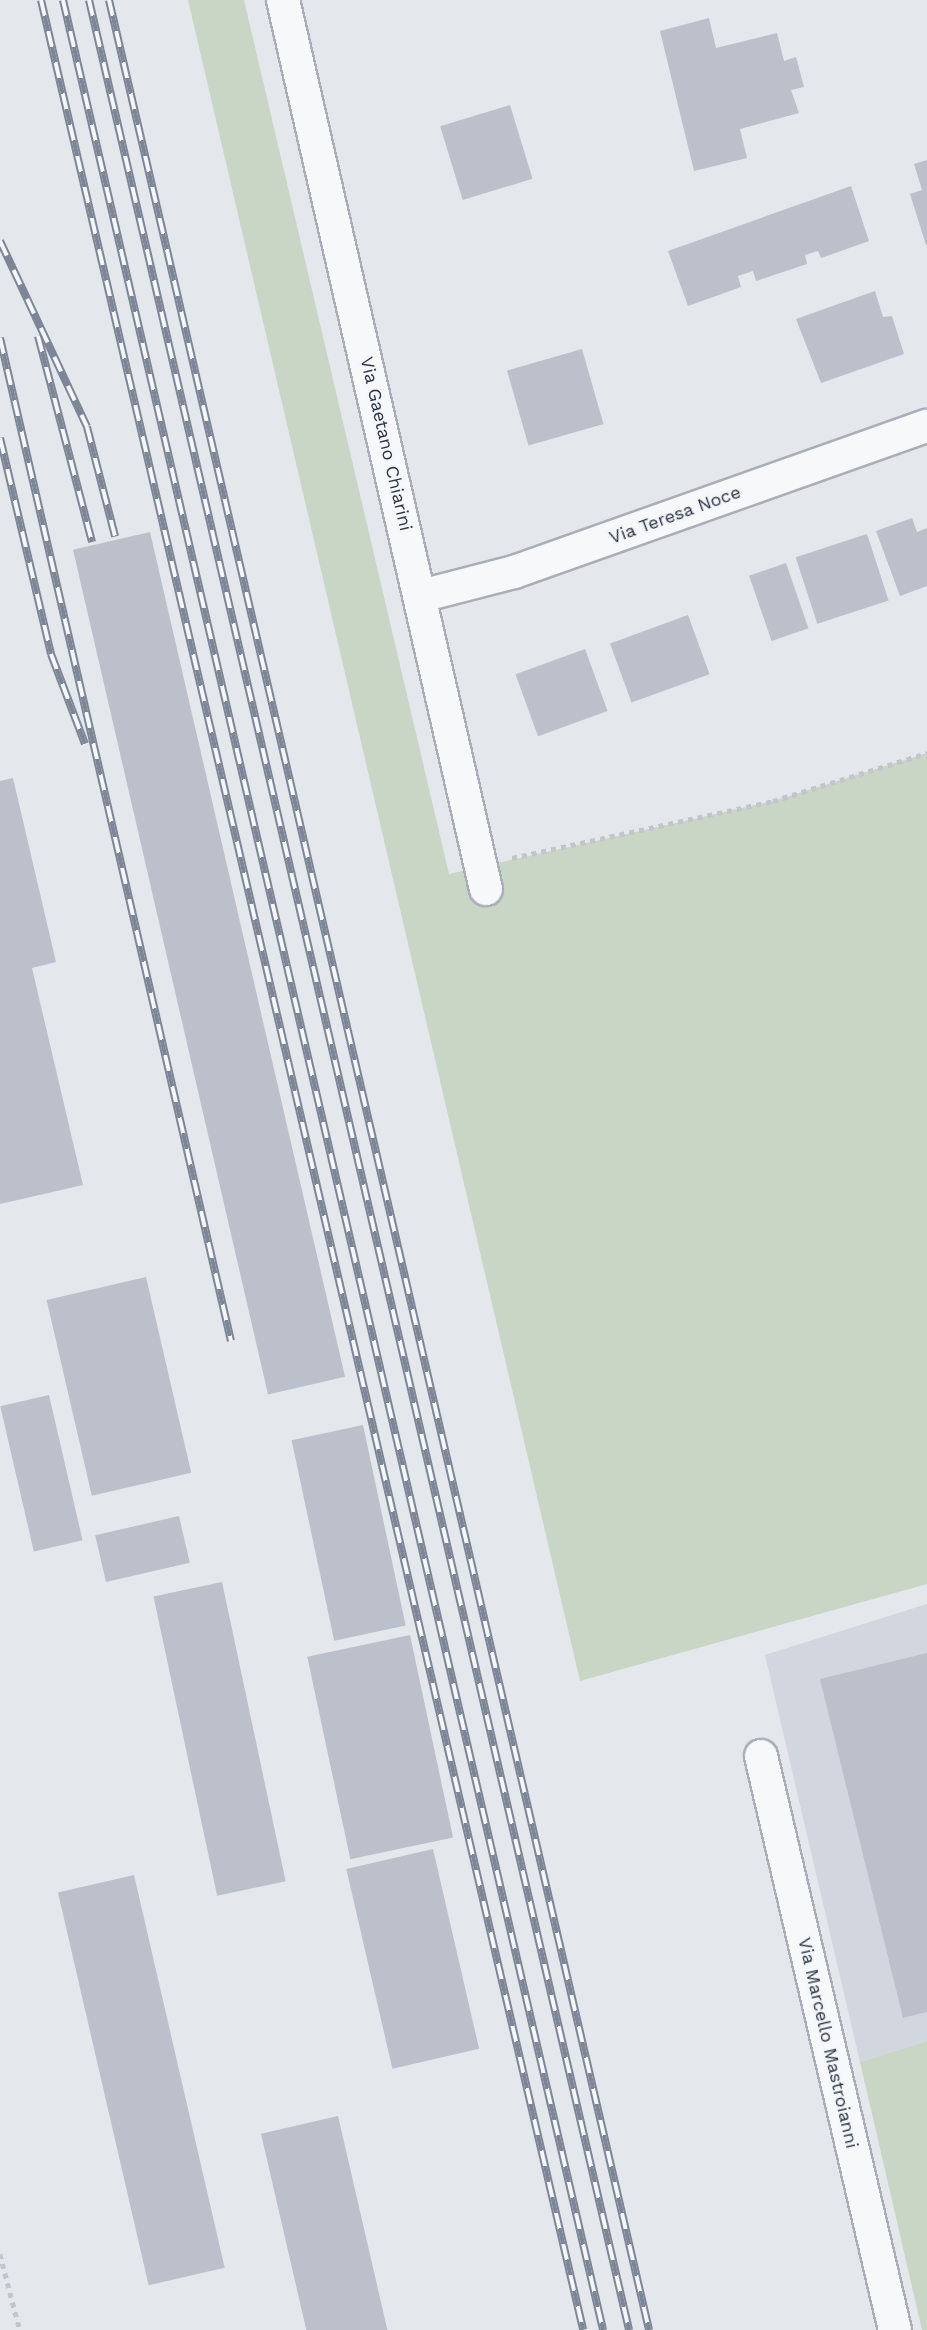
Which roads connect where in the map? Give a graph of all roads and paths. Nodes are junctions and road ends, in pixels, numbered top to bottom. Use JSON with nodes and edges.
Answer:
{"nodes":[{"id":1,"x":283,"y":0,"type":"edge"},
{"id":2,"x":927,"y":426,"type":"edge"},
{"id":3,"x":421,"y":596,"type":"junction"},
{"id":4,"x":927,"y":753,"type":"edge"},
{"id":5,"x":502,"y":854,"type":"dead end"},
{"id":6,"x":486,"y":889,"type":"dead end"},
{"id":7,"x":761,"y":1756,"type":"dead end"},
{"id":8,"x":0,"y":2254,"type":"edge"},
{"id":9,"x":20,"y":2330,"type":"edge"},
{"id":10,"x":895,"y":2330,"type":"edge"}],
"edges":[{"from":1,"to":3,"type":"street","name":"Via Gaetano Chiarini"},
{"from":2,"to":3,"type":"street","name":"Via Teresa Noce"},
{"from":3,"to":6,"type":"street","name":"Via Gaetano Chiarini"},
{"from":4,"to":5,"type":"path"},
{"from":7,"to":10,"type":"street","name":"Via Marcello Mastroianni"},
{"from":8,"to":9,"type":"path"}]}
